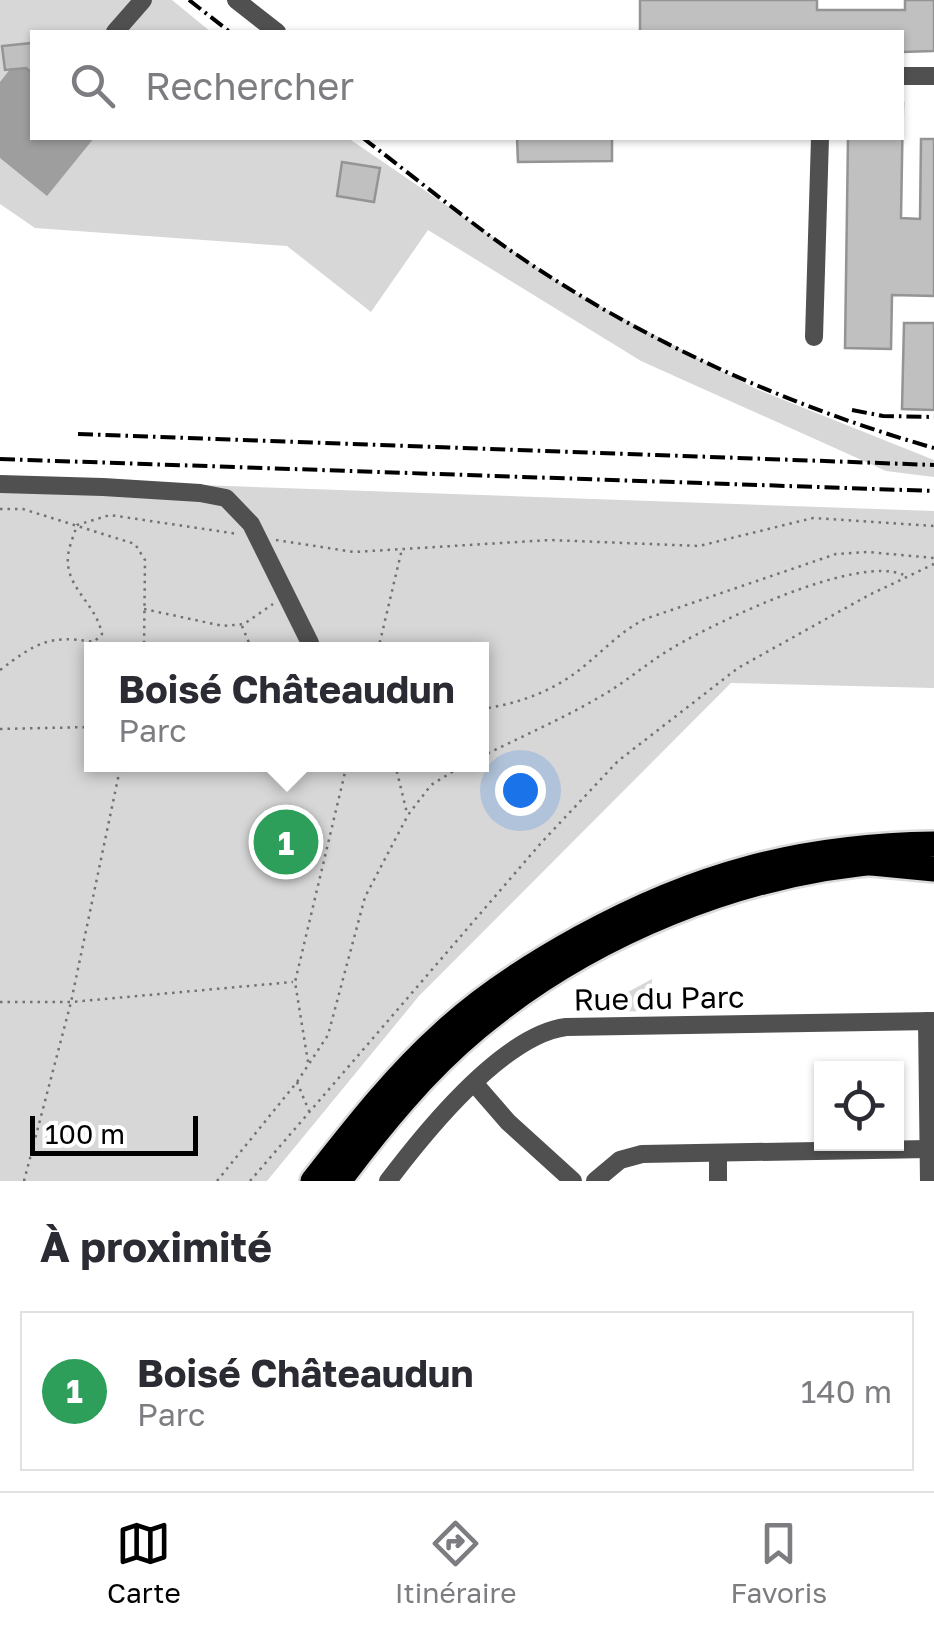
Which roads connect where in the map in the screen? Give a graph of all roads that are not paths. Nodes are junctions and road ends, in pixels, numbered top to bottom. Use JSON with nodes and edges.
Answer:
{"nodes":[{"id":1,"x":144,"y":0,"type":"edge"},
{"id":2,"x":236,"y":0,"type":"edge"},
{"id":3,"x":117,"y":30,"type":"edge"},
{"id":4,"x":275,"y":30,"type":"edge"},
{"id":5,"x":904,"y":76,"type":"edge"},
{"id":6,"x":934,"y":76,"type":"edge"},
{"id":7,"x":820,"y":140,"type":"edge"},
{"id":8,"x":814,"y":338,"type":"dead end"},
{"id":9,"x":0,"y":484,"type":"edge"},
{"id":10,"x":310,"y":642,"type":"edge"},
{"id":11,"x":934,"y":844,"type":"edge"},
{"id":12,"x":934,"y":860,"type":"edge"},
{"id":13,"x":867,"y":863,"type":"junction"},
{"id":14,"x":934,"y":869,"type":"edge"},
{"id":15,"x":931,"y":1021,"type":"edge"},
{"id":16,"x":475,"y":1084,"type":"junction"},
{"id":17,"x":928,"y":1149,"type":"junction"},
{"id":18,"x":718,"y":1153,"type":"junction"},
{"id":19,"x":314,"y":1181,"type":"edge"},
{"id":20,"x":339,"y":1181,"type":"edge"},
{"id":21,"x":388,"y":1181,"type":"edge"},
{"id":22,"x":573,"y":1181,"type":"edge"},
{"id":23,"x":595,"y":1181,"type":"edge"},
{"id":24,"x":718,"y":1181,"type":"edge"},
{"id":25,"x":929,"y":1181,"type":"edge"}],
"edges":[{"from":1,"to":3,"type":"street"},
{"from":2,"to":4,"type":"street"},
{"from":5,"to":6,"type":"street"},
{"from":7,"to":8,"type":"street"},
{"from":9,"to":10,"type":"street"},
{"from":11,"to":19,"type":"highway"},
{"from":12,"to":13,"type":"highway"},
{"from":13,"to":14,"type":"highway"},
{"from":13,"to":20,"type":"highway"},
{"from":15,"to":16,"type":"street","name":"Rue du Parc"},
{"from":15,"to":17,"type":"street"},
{"from":16,"to":21,"type":"street","name":"Rue du Parc"},
{"from":16,"to":22,"type":"street"},
{"from":17,"to":18,"type":"street"},
{"from":17,"to":25,"type":"street"},
{"from":18,"to":23,"type":"street"},
{"from":18,"to":24,"type":"street"}]}
